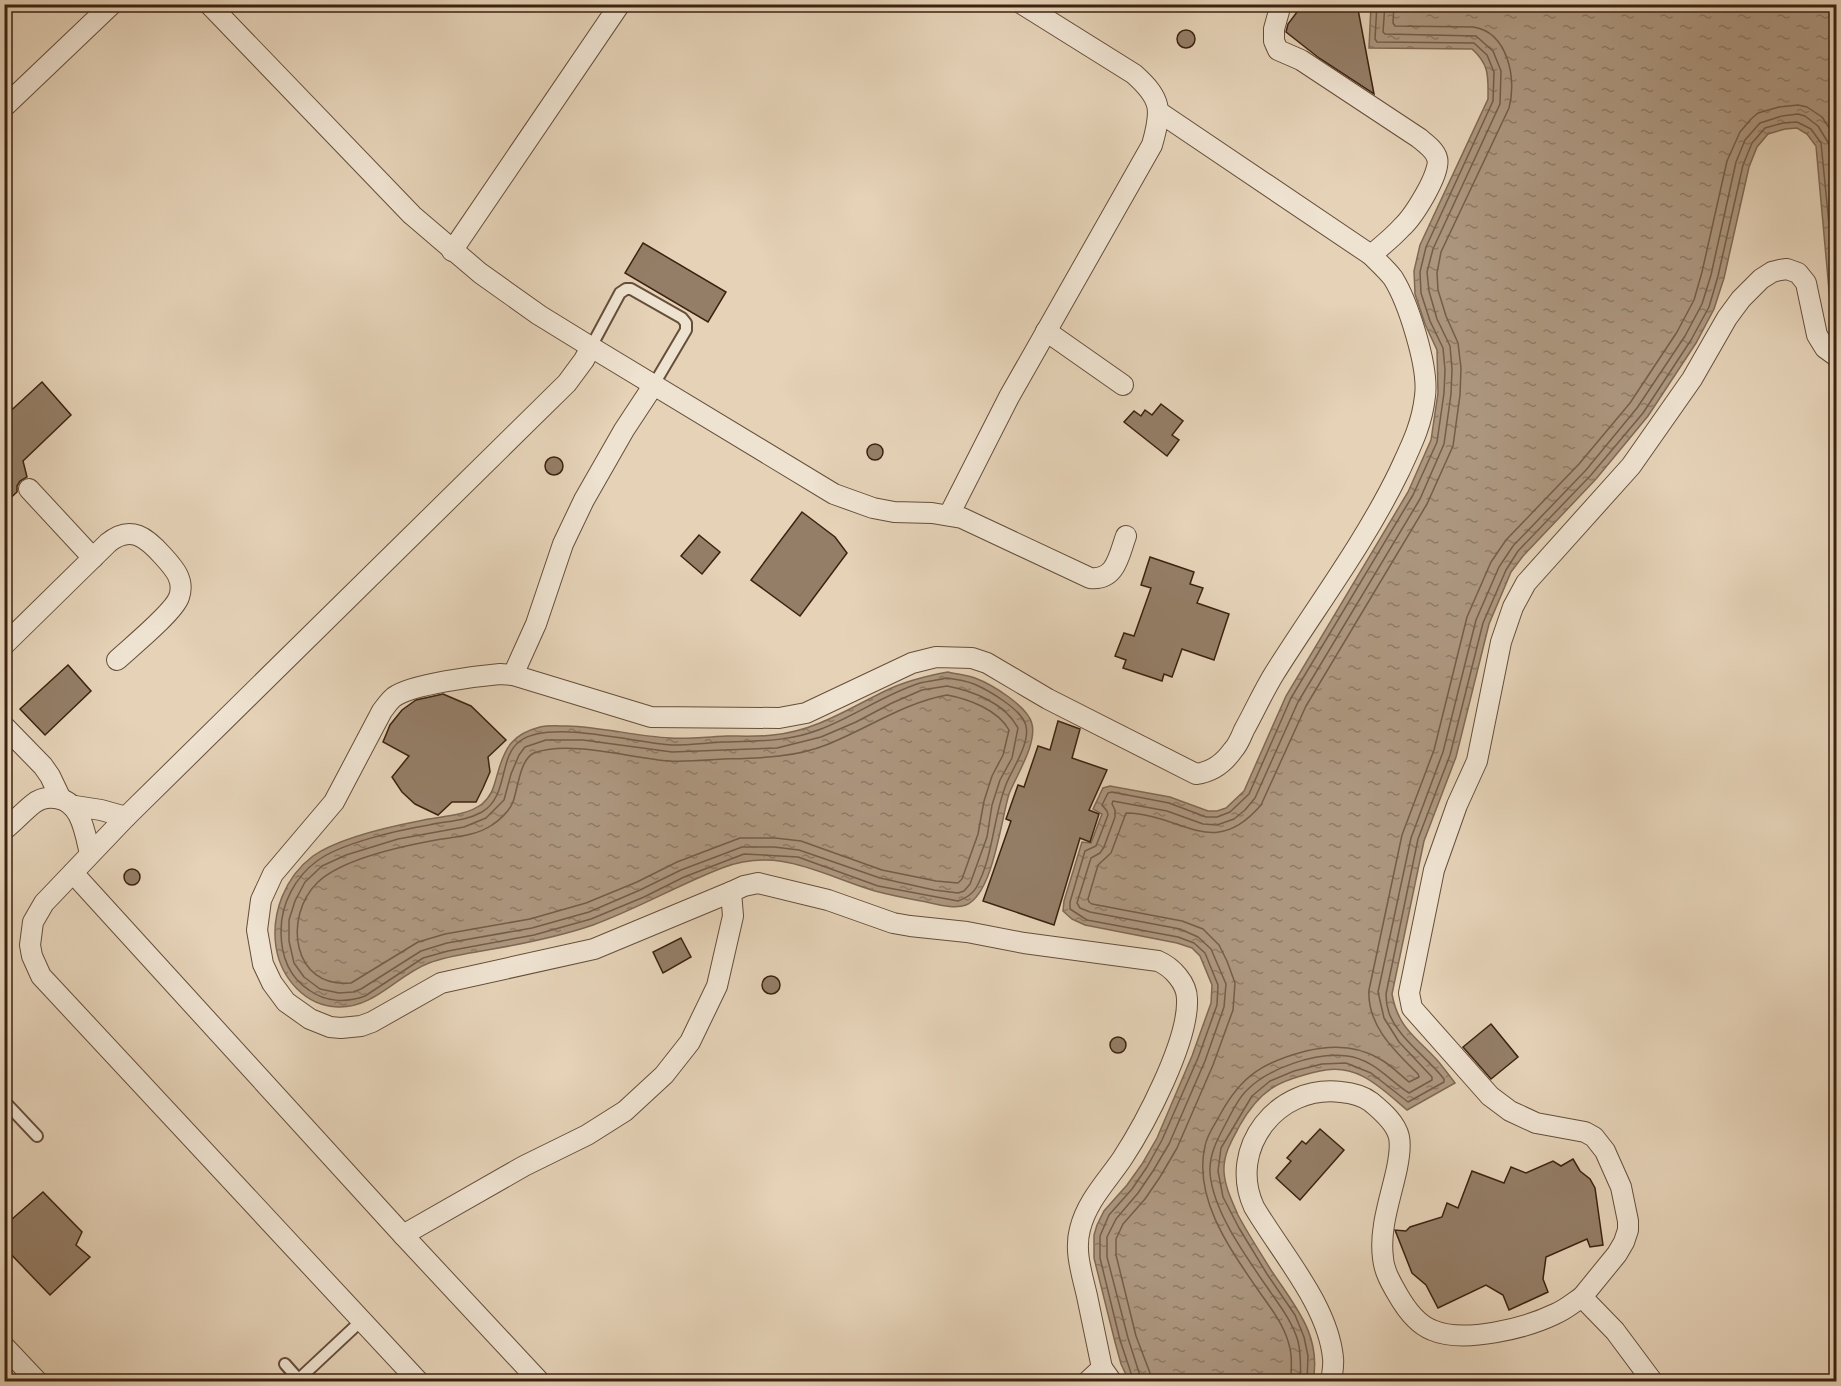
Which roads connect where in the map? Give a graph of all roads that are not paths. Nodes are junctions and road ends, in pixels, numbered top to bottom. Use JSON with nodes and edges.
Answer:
{"nodes":[{"id":1,"x":112,"y":4,"type":"edge"},
{"id":2,"x":209,"y":4,"type":"edge"},
{"id":3,"x":620,"y":4,"type":"edge"},
{"id":4,"x":1022,"y":4,"type":"edge"},
{"id":5,"x":1281,"y":4,"type":"edge"},
{"id":6,"x":4,"y":106,"type":"edge"},
{"id":7,"x":1159,"y":112,"type":"junction"},
{"id":8,"x":452,"y":251,"type":"junction"},
{"id":9,"x":1371,"y":255,"type":"junction"},
{"id":10,"x":1046,"y":332,"type":"junction"},
{"id":11,"x":591,"y":347,"type":"junction"},
{"id":12,"x":1836,"y":356,"type":"edge"},
{"id":13,"x":1123,"y":385,"type":"dead end"},
{"id":14,"x":653,"y":386,"type":"junction"},
{"id":15,"x":28,"y":489,"type":"dead end"},
{"id":16,"x":949,"y":515,"type":"junction"},
{"id":17,"x":1126,"y":536,"type":"dead end"},
{"id":18,"x":93,"y":558,"type":"junction"},
{"id":19,"x":4,"y":645,"type":"edge"},
{"id":20,"x":117,"y":660,"type":"dead end"},
{"id":21,"x":513,"y":675,"type":"junction"},
{"id":22,"x":4,"y":726,"type":"edge"},
{"id":23,"x":68,"y":802,"type":"junction"},
{"id":24,"x":126,"y":817,"type":"junction"},
{"id":25,"x":4,"y":830,"type":"edge"},
{"id":26,"x":90,"y":854,"type":"junction"},
{"id":27,"x":73,"y":873,"type":"junction"},
{"id":28,"x":731,"y":892,"type":"junction"},
{"id":29,"x":4,"y":1101,"type":"edge"},
{"id":30,"x":37,"y":1136,"type":"dead end"},
{"id":31,"x":403,"y":1235,"type":"junction"},
{"id":32,"x":1582,"y":1297,"type":"junction"},
{"id":33,"x":362,"y":1320,"type":"junction"},
{"id":34,"x":4,"y":1346,"type":"edge"},
{"id":35,"x":285,"y":1364,"type":"dead end"},
{"id":36,"x":1107,"y":1375,"type":"edge"},
{"id":37,"x":300,"y":1380,"type":"edge"},
{"id":38,"x":38,"y":1382,"type":"edge"},
{"id":39,"x":419,"y":1382,"type":"edge"},
{"id":40,"x":540,"y":1382,"type":"edge"},
{"id":41,"x":1087,"y":1382,"type":"edge"},
{"id":42,"x":1331,"y":1382,"type":"edge"},
{"id":43,"x":1653,"y":1382,"type":"edge"}],
"edges":[{"from":1,"to":6,"type":"street"},
{"from":2,"to":8,"type":"street"},
{"from":3,"to":8,"type":"street"},
{"from":4,"to":7,"type":"street"},
{"from":5,"to":9,"type":"street"},
{"from":7,"to":9,"type":"street"},
{"from":7,"to":10,"type":"street"},
{"from":8,"to":11,"type":"street"},
{"from":9,"to":21,"type":"street"},
{"from":10,"to":13,"type":"street"},
{"from":10,"to":16,"type":"street"},
{"from":11,"to":14,"type":"street"},
{"from":11,"to":14,"type":"lane"},
{"from":11,"to":24,"type":"street"},
{"from":12,"to":32,"type":"street"},
{"from":14,"to":16,"type":"street"},
{"from":14,"to":21,"type":"street"},
{"from":15,"to":18,"type":"street"},
{"from":16,"to":17,"type":"street"},
{"from":18,"to":19,"type":"street"},
{"from":18,"to":20,"type":"street"},
{"from":21,"to":28,"type":"street"},
{"from":22,"to":23,"type":"street"},
{"from":23,"to":24,"type":"street"},
{"from":23,"to":25,"type":"street"},
{"from":23,"to":26,"type":"street"},
{"from":24,"to":26,"type":"street"},
{"from":26,"to":27,"type":"street"},
{"from":27,"to":31,"type":"street"},
{"from":27,"to":33,"type":"street"},
{"from":28,"to":31,"type":"street"},
{"from":28,"to":36,"type":"street"},
{"from":29,"to":30,"type":"lane"},
{"from":31,"to":40,"type":"street"},
{"from":32,"to":42,"type":"street"},
{"from":32,"to":43,"type":"street"},
{"from":33,"to":37,"type":"lane"},
{"from":33,"to":39,"type":"street"},
{"from":34,"to":38,"type":"street"},
{"from":35,"to":37,"type":"lane"},
{"from":36,"to":41,"type":"street"}]}
